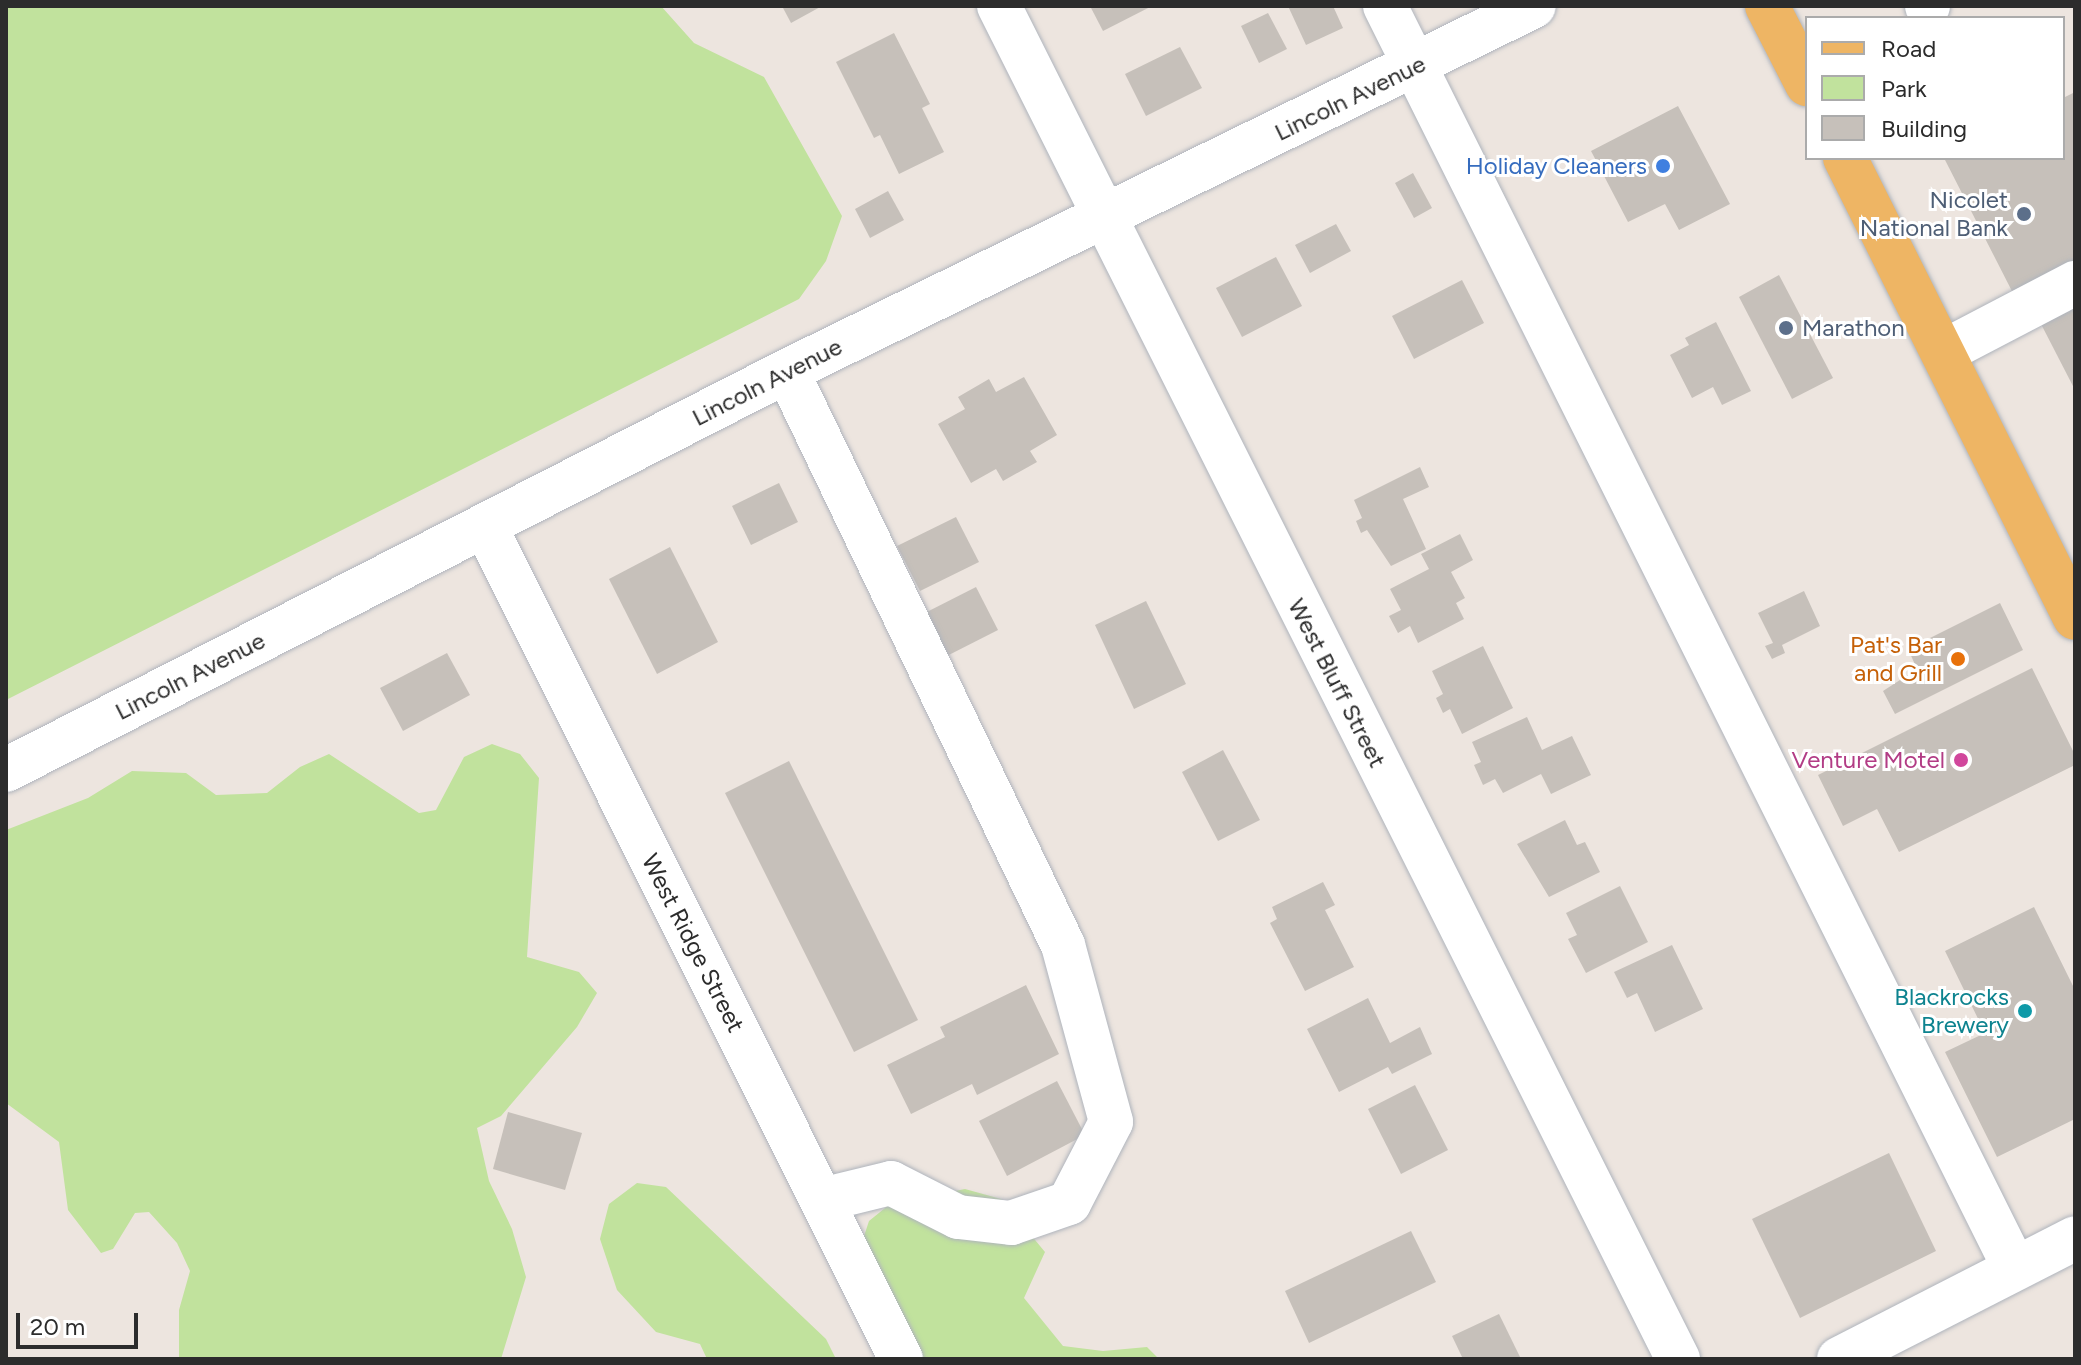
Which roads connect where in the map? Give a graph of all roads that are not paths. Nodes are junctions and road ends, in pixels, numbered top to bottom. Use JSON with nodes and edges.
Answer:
{"nodes":[{"id":1,"x":999,"y":6,"type":"edge"},
{"id":2,"x":1385,"y":6,"type":"edge"},
{"id":3,"x":1534,"y":6,"type":"edge"},
{"id":4,"x":1767,"y":6,"type":"edge"},
{"id":5,"x":1415,"y":66,"type":"junction"},
{"id":6,"x":1805,"y":80,"type":"edge"},
{"id":7,"x":1846,"y":160,"type":"edge"},
{"id":8,"x":1103,"y":220,"type":"junction"},
{"id":9,"x":2075,"y":283,"type":"edge"},
{"id":10,"x":1943,"y":352,"type":"junction"},
{"id":11,"x":787,"y":371,"type":"junction"},
{"id":12,"x":485,"y":526,"type":"junction"},
{"id":13,"x":2075,"y":618,"type":"edge"},
{"id":14,"x":6,"y":770,"type":"edge"},
{"id":15,"x":822,"y":1200,"type":"junction"},
{"id":16,"x":2075,"y":1238,"type":"edge"},
{"id":17,"x":2014,"y":1267,"type":"junction"},
{"id":18,"x":901,"y":1359,"type":"edge"},
{"id":19,"x":1678,"y":1359,"type":"edge"},
{"id":20,"x":1839,"y":1359,"type":"edge"}],
"edges":[{"from":1,"to":8,"type":"street","name":"West Bluff Street"},
{"from":2,"to":5,"type":"street"},
{"from":3,"to":5,"type":"street","name":"Lincoln Avenue"},
{"from":4,"to":6,"type":"main road"},
{"from":5,"to":8,"type":"street","name":"Lincoln Avenue"},
{"from":5,"to":17,"type":"street"},
{"from":7,"to":10,"type":"main road"},
{"from":8,"to":11,"type":"street","name":"Lincoln Avenue"},
{"from":8,"to":19,"type":"street","name":"West Bluff Street"},
{"from":9,"to":10,"type":"street"},
{"from":10,"to":13,"type":"main road"},
{"from":11,"to":12,"type":"street","name":"Lincoln Avenue"},
{"from":11,"to":15,"type":"street"},
{"from":12,"to":14,"type":"street","name":"Lincoln Avenue"},
{"from":12,"to":15,"type":"street","name":"West Ridge Street"},
{"from":15,"to":18,"type":"street","name":"West Ridge Street"},
{"from":16,"to":17,"type":"street"},
{"from":17,"to":20,"type":"street"}]}
